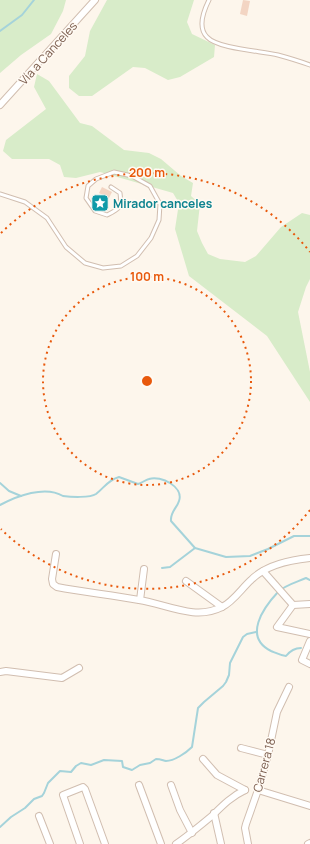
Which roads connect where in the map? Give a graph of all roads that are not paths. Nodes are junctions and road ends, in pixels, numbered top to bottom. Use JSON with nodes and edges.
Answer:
{"nodes":[{"id":1,"x":95,"y":0,"type":"edge"},
{"id":2,"x":209,"y":0,"type":"edge"},
{"id":3,"x":310,"y":65,"type":"edge"},
{"id":4,"x":0,"y":105,"type":"edge"},
{"id":5,"x":111,"y":187,"type":"dead end"},
{"id":6,"x":0,"y":194,"type":"edge"},
{"id":7,"x":56,"y":554,"type":"dead end"},
{"id":8,"x":310,"y":558,"type":"edge"},
{"id":9,"x":144,"y":569,"type":"dead end"},
{"id":10,"x":263,"y":571,"type":"junction"},
{"id":11,"x":186,"y":581,"type":"dead end"},
{"id":12,"x":140,"y":600,"type":"junction"},
{"id":13,"x":310,"y":604,"type":"edge"},
{"id":14,"x":293,"y":605,"type":"junction"},
{"id":15,"x":222,"y":607,"type":"junction"},
{"id":16,"x":310,"y":634,"type":"edge"},
{"id":17,"x":310,"y":641,"type":"edge"},
{"id":18,"x":310,"y":664,"type":"edge"},
{"id":19,"x":79,"y":668,"type":"dead end"},
{"id":20,"x":0,"y":672,"type":"edge"},
{"id":21,"x":289,"y":687,"type":"dead end"},
{"id":22,"x":241,"y":748,"type":"dead end"},
{"id":23,"x":268,"y":755,"type":"junction"},
{"id":24,"x":203,"y":758,"type":"dead end"},
{"id":25,"x":140,"y":785,"type":"dead end"},
{"id":26,"x":171,"y":785,"type":"dead end"},
{"id":27,"x":258,"y":790,"type":"junction"},
{"id":28,"x":310,"y":806,"type":"edge"},
{"id":29,"x":214,"y":813,"type":"junction"},
{"id":30,"x":39,"y":816,"type":"dead end"},
{"id":31,"x":192,"y":833,"type":"junction"},
{"id":32,"x":50,"y":844,"type":"edge"},
{"id":33,"x":80,"y":844,"type":"edge"},
{"id":34,"x":105,"y":844,"type":"edge"},
{"id":35,"x":161,"y":844,"type":"edge"},
{"id":36,"x":176,"y":844,"type":"edge"},
{"id":37,"x":221,"y":844,"type":"edge"},
{"id":38,"x":248,"y":844,"type":"edge"}],
"edges":[{"from":1,"to":4,"type":"street","name":"Vía a Canceles"},
{"from":2,"to":3,"type":"lane"},
{"from":5,"to":6,"type":"lane"},
{"from":7,"to":12,"type":"street"},
{"from":8,"to":10,"type":"street"},
{"from":9,"to":12,"type":"street"},
{"from":10,"to":14,"type":"street"},
{"from":10,"to":15,"type":"street"},
{"from":11,"to":15,"type":"street"},
{"from":12,"to":15,"type":"street"},
{"from":13,"to":14,"type":"street"},
{"from":14,"to":16,"type":"street"},
{"from":17,"to":18,"type":"street"},
{"from":19,"to":20,"type":"street"},
{"from":21,"to":23,"type":"street","name":"Carrera 18"},
{"from":22,"to":23,"type":"street"},
{"from":23,"to":27,"type":"street","name":"Carrera 18"},
{"from":24,"to":29,"type":"street"},
{"from":25,"to":35,"type":"street"},
{"from":26,"to":31,"type":"street"},
{"from":27,"to":28,"type":"street"},
{"from":27,"to":38,"type":"street","name":"Carrera 18"},
{"from":29,"to":31,"type":"street"},
{"from":29,"to":37,"type":"street"},
{"from":30,"to":32,"type":"street"},
{"from":31,"to":36,"type":"street"},
{"from":33,"to":34,"type":"street"}]}
